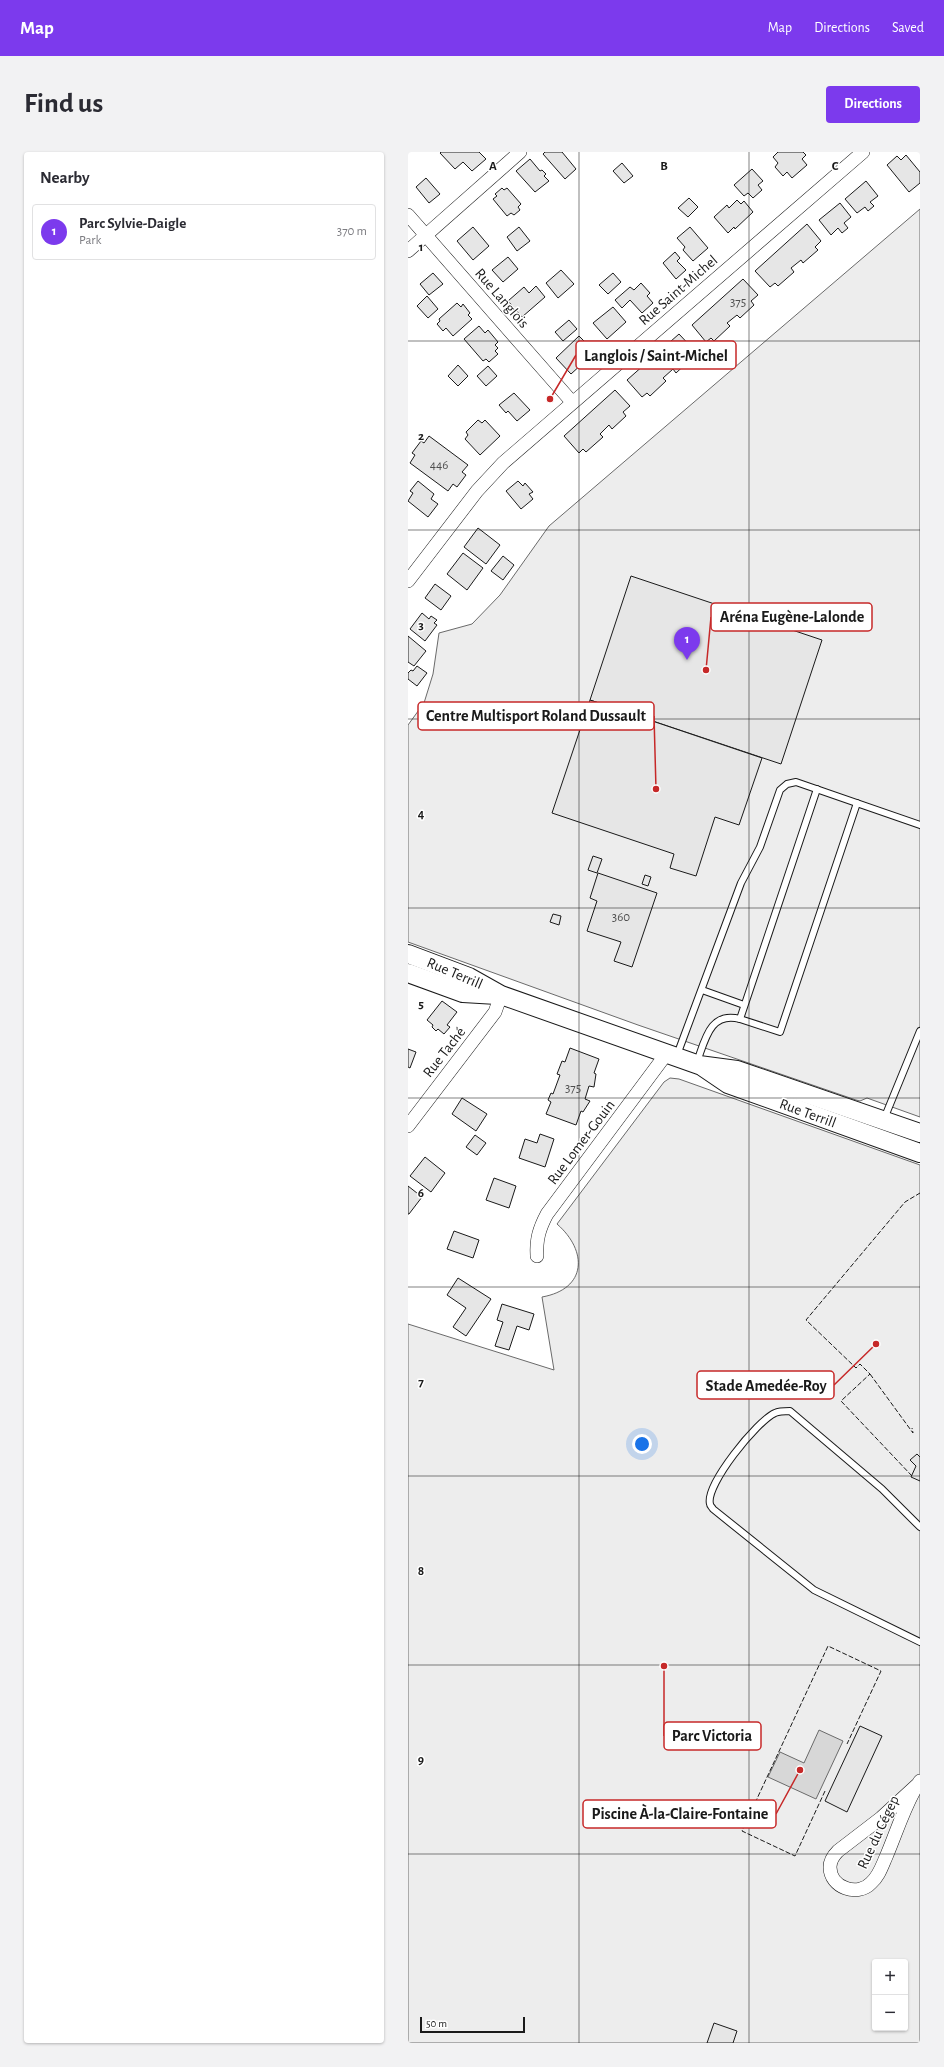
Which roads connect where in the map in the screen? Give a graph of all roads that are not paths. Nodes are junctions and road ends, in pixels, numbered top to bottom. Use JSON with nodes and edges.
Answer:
{"nodes":[{"id":1,"x":520,"y":152,"type":"edge"},
{"id":2,"x":863,"y":152,"type":"edge"},
{"id":3,"x":408,"y":215,"type":"edge"},
{"id":4,"x":426,"y":235,"type":"junction"},
{"id":5,"x":408,"y":251,"type":"edge"},
{"id":6,"x":572,"y":402,"type":"junction"},
{"id":7,"x":408,"y":581,"type":"edge"},
{"id":8,"x":817,"y":789,"type":"junction"},
{"id":9,"x":857,"y":803,"type":"junction"},
{"id":10,"x":920,"y":825,"type":"edge"},
{"id":11,"x":408,"y":954,"type":"edge"},
{"id":12,"x":408,"y":973,"type":"edge"},
{"id":13,"x":702,"y":990,"type":"junction"},
{"id":14,"x":501,"y":995,"type":"junction"},
{"id":15,"x":744,"y":1005,"type":"junction"},
{"id":16,"x":740,"y":1019,"type":"junction"},
{"id":17,"x":920,"y":1031,"type":"edge"},
{"id":18,"x":672,"y":1055,"type":"junction"},
{"id":19,"x":698,"y":1064,"type":"junction"},
{"id":20,"x":408,"y":1126,"type":"edge"},
{"id":21,"x":880,"y":1129,"type":"junction"},
{"id":22,"x":920,"y":1133,"type":"edge"},
{"id":23,"x":920,"y":1153,"type":"edge"},
{"id":24,"x":537,"y":1256,"type":"dead end"},
{"id":25,"x":920,"y":1527,"type":"edge"},
{"id":26,"x":920,"y":1642,"type":"edge"},
{"id":27,"x":919,"y":1783,"type":"edge"}],
"edges":[{"from":1,"to":4,"type":"street"},
{"from":2,"to":6,"type":"street","name":"Rue Saint-Michel"},
{"from":3,"to":4,"type":"street","name":"Rue Langlois"},
{"from":4,"to":5,"type":"street"},
{"from":4,"to":6,"type":"street","name":"Rue Langlois"},
{"from":6,"to":7,"type":"street","name":"Rue Saint-Michel"},
{"from":8,"to":9,"type":"lane"},
{"from":8,"to":13,"type":"lane"},
{"from":8,"to":15,"type":"lane"},
{"from":9,"to":10,"type":"lane"},
{"from":9,"to":16,"type":"lane"},
{"from":11,"to":14,"type":"street","name":"Rue Terrill"},
{"from":12,"to":14,"type":"street","name":"Rue Terrill"},
{"from":13,"to":15,"type":"lane"},
{"from":13,"to":18,"type":"lane"},
{"from":14,"to":18,"type":"street","name":"Rue Terrill"},
{"from":14,"to":20,"type":"street","name":"Rue Taché"},
{"from":15,"to":16,"type":"lane"},
{"from":16,"to":19,"type":"lane"},
{"from":17,"to":21,"type":"lane"},
{"from":18,"to":19,"type":"street","name":"Rue Terrill"},
{"from":18,"to":24,"type":"street","name":"Rue Lomer-Gouin"},
{"from":19,"to":21,"type":"street","name":"Rue Terrill"},
{"from":21,"to":22,"type":"street","name":"Rue Terrill"},
{"from":21,"to":23,"type":"street","name":"Rue Terrill"},
{"from":25,"to":26,"type":"lane"},
{"from":27,"to":27,"type":"street","name":"Rue du Cégep"}]}
